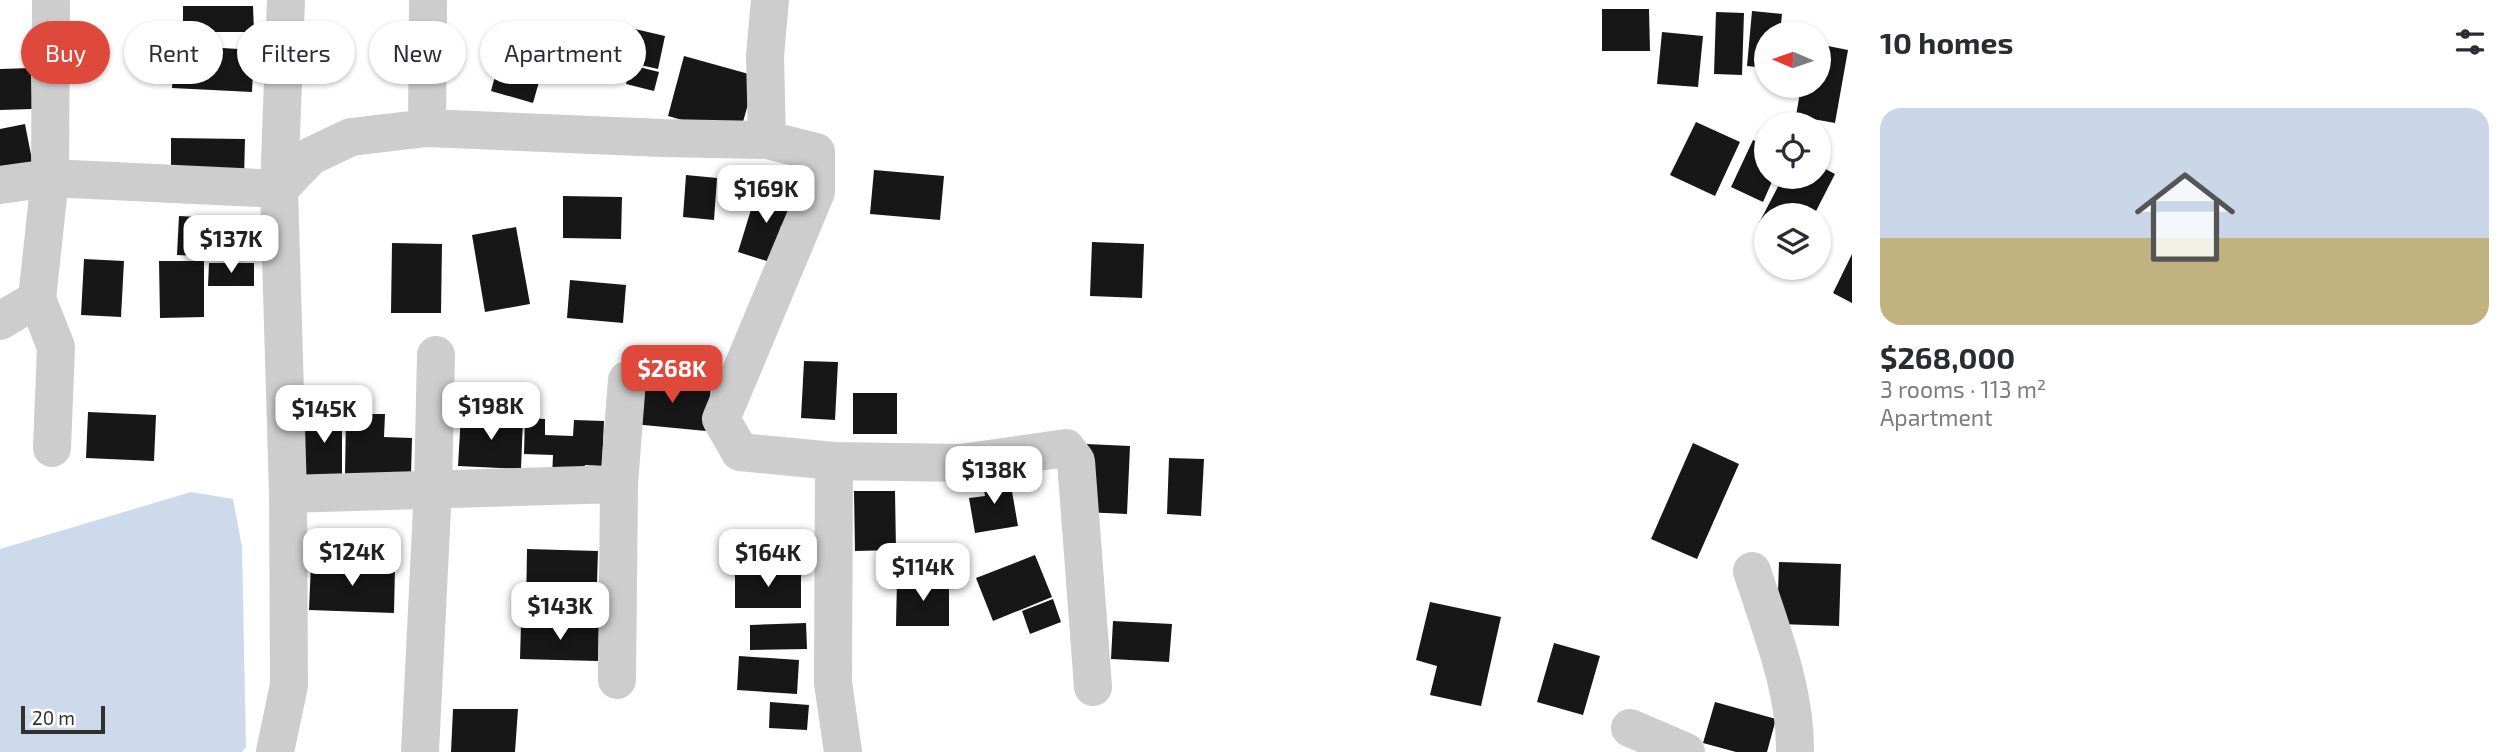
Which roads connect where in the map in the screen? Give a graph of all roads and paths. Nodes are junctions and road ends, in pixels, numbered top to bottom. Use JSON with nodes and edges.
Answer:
{"nodes":[{"id":1,"x":51,"y":0,"type":"edge"},
{"id":2,"x":286,"y":0,"type":"edge"},
{"id":3,"x":428,"y":0,"type":"edge"},
{"id":4,"x":770,"y":0,"type":"edge"},
{"id":5,"x":427,"y":128,"type":"junction"},
{"id":6,"x":767,"y":140,"type":"junction"},
{"id":7,"x":50,"y":178,"type":"junction"},
{"id":8,"x":0,"y":185,"type":"edge"},
{"id":9,"x":279,"y":189,"type":"junction"},
{"id":10,"x":37,"y":299,"type":"junction"},
{"id":11,"x":0,"y":321,"type":"edge"},
{"id":12,"x":436,"y":355,"type":"dead end"},
{"id":13,"x":627,"y":380,"type":"dead end"},
{"id":14,"x":51,"y":447,"type":"dead end"},
{"id":15,"x":834,"y":461,"type":"junction"},
{"id":16,"x":619,"y":484,"type":"junction"},
{"id":17,"x":433,"y":488,"type":"junction"},
{"id":18,"x":288,"y":494,"type":"junction"},
{"id":19,"x":1752,"y":571,"type":"dead end"},
{"id":20,"x":617,"y":680,"type":"dead end"},
{"id":21,"x":1093,"y":687,"type":"dead end"},
{"id":22,"x":1630,"y":728,"type":"dead end"},
{"id":23,"x":275,"y":752,"type":"edge"},
{"id":24,"x":419,"y":752,"type":"edge"},
{"id":25,"x":843,"y":752,"type":"edge"},
{"id":26,"x":1686,"y":752,"type":"edge"},
{"id":27,"x":1796,"y":752,"type":"edge"}],
"edges":[{"from":1,"to":7,"type":"street"},
{"from":2,"to":9,"type":"street"},
{"from":3,"to":5,"type":"street"},
{"from":4,"to":6,"type":"street"},
{"from":5,"to":6,"type":"street"},
{"from":5,"to":9,"type":"street"},
{"from":6,"to":15,"type":"street"},
{"from":7,"to":8,"type":"street"},
{"from":7,"to":9,"type":"street"},
{"from":7,"to":10,"type":"street"},
{"from":9,"to":18,"type":"street"},
{"from":10,"to":11,"type":"street"},
{"from":10,"to":14,"type":"street"},
{"from":12,"to":17,"type":"street"},
{"from":13,"to":16,"type":"street"},
{"from":15,"to":21,"type":"street"},
{"from":15,"to":25,"type":"street"},
{"from":16,"to":17,"type":"street"},
{"from":16,"to":20,"type":"street"},
{"from":17,"to":18,"type":"street"},
{"from":17,"to":24,"type":"street"},
{"from":18,"to":23,"type":"street"},
{"from":19,"to":27,"type":"street"},
{"from":22,"to":26,"type":"street"}]}
